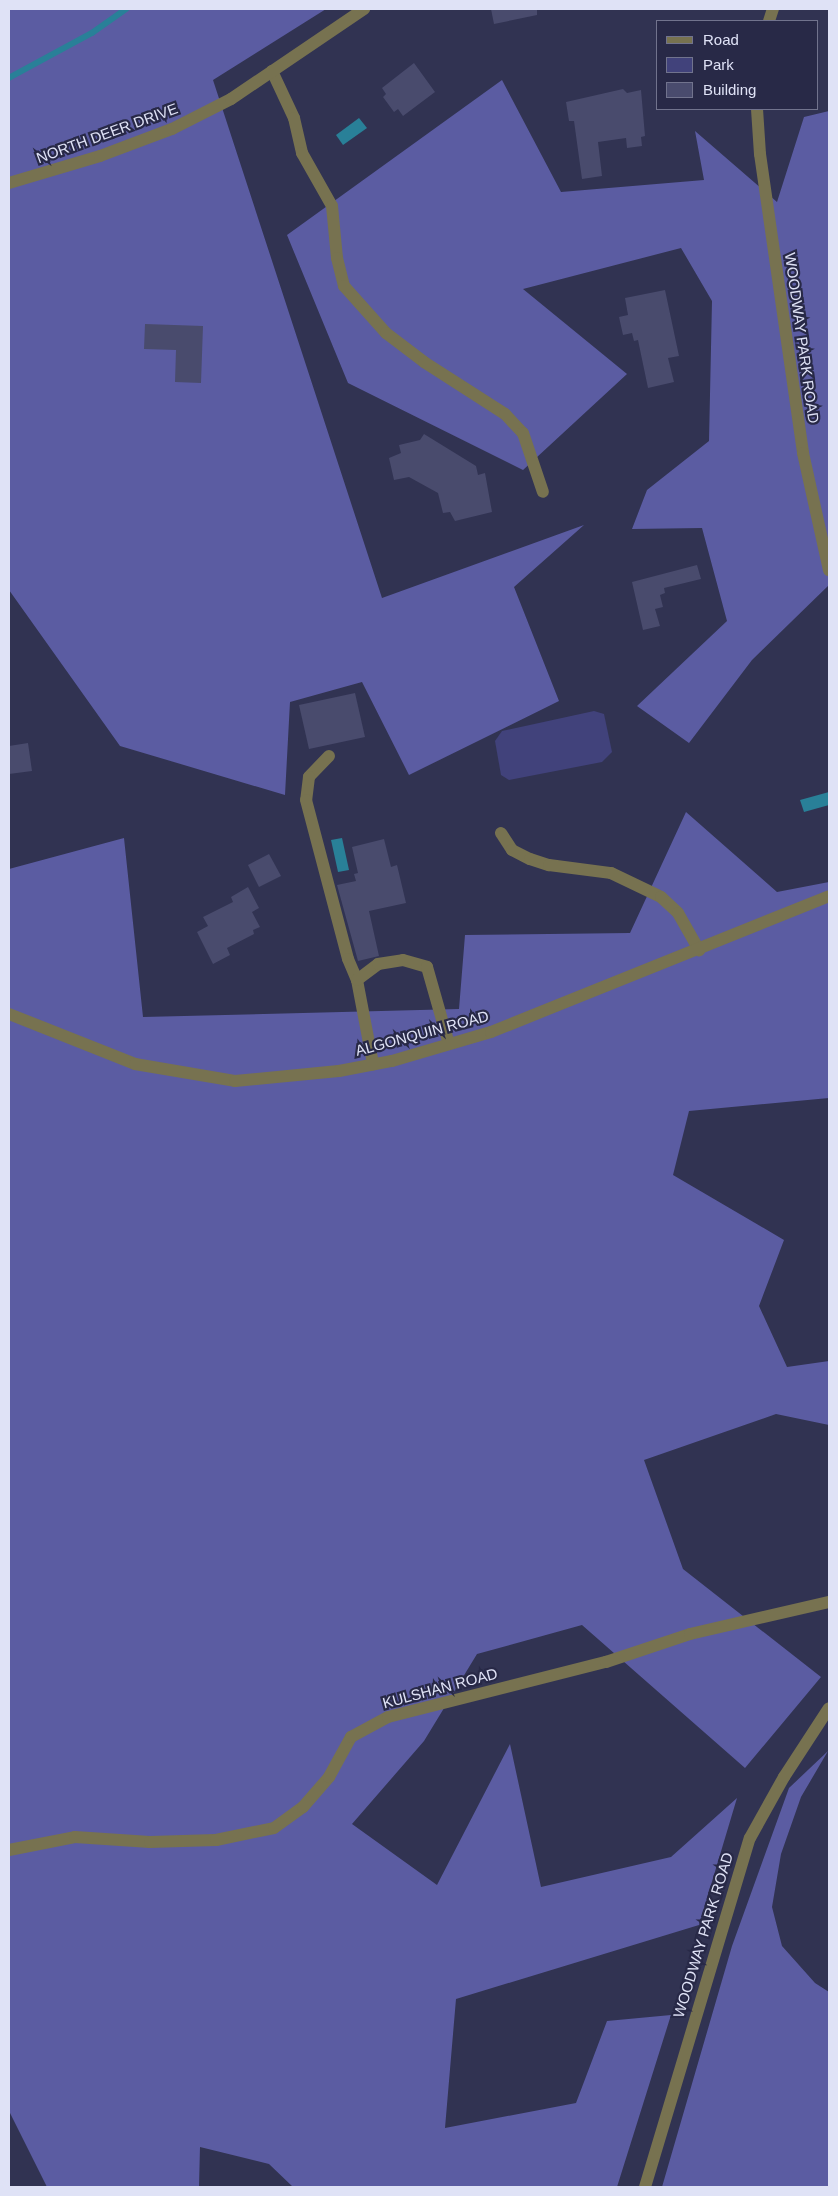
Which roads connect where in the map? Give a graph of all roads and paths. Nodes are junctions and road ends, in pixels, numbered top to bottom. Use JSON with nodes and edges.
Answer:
{"nodes":[{"id":1,"x":364,"y":9,"type":"edge"},
{"id":2,"x":272,"y":71,"type":"junction"},
{"id":3,"x":757,"y":110,"type":"edge"},
{"id":4,"x":9,"y":183,"type":"edge"},
{"id":5,"x":543,"y":492,"type":"dead end"},
{"id":6,"x":829,"y":570,"type":"edge"},
{"id":7,"x":329,"y":756,"type":"dead end"},
{"id":8,"x":501,"y":833,"type":"dead end"},
{"id":9,"x":829,"y":896,"type":"edge"},
{"id":10,"x":699,"y":950,"type":"junction"},
{"id":11,"x":356,"y":980,"type":"junction"},
{"id":12,"x":9,"y":1014,"type":"edge"},
{"id":13,"x":449,"y":1044,"type":"junction"},
{"id":14,"x":373,"y":1064,"type":"junction"},
{"id":15,"x":829,"y":1602,"type":"edge"},
{"id":16,"x":829,"y":1708,"type":"edge"},
{"id":17,"x":9,"y":1850,"type":"edge"},
{"id":18,"x":644,"y":2187,"type":"edge"}],
"edges":[{"from":1,"to":2,"type":"street","name":"NORTH DEER DRIVE"},
{"from":2,"to":4,"type":"street","name":"NORTH DEER DRIVE"},
{"from":2,"to":5,"type":"street"},
{"from":3,"to":6,"type":"street","name":"WOODWAY PARK ROAD"},
{"from":7,"to":11,"type":"street"},
{"from":8,"to":10,"type":"street"},
{"from":9,"to":10,"type":"street","name":"ALGONQUIN ROAD"},
{"from":10,"to":13,"type":"street","name":"ALGONQUIN ROAD"},
{"from":11,"to":13,"type":"street"},
{"from":11,"to":14,"type":"street"},
{"from":12,"to":14,"type":"street","name":"ALGONQUIN ROAD"},
{"from":13,"to":14,"type":"street","name":"ALGONQUIN ROAD"},
{"from":15,"to":17,"type":"street","name":"KULSHAN ROAD"},
{"from":16,"to":18,"type":"street","name":"WOODWAY PARK ROAD"}]}
